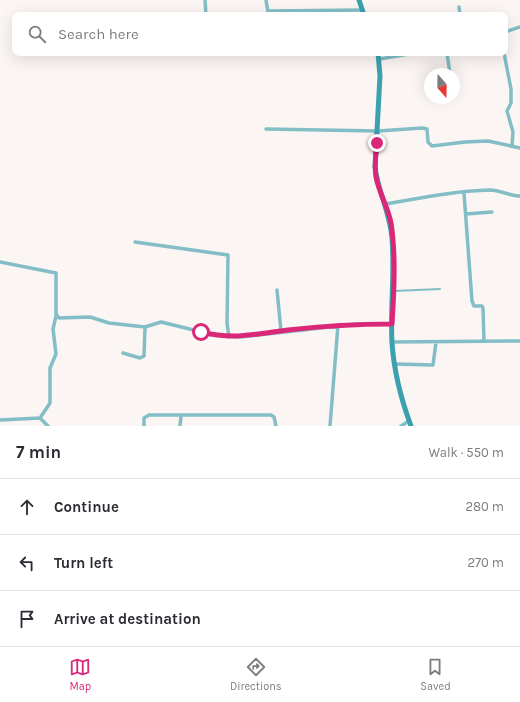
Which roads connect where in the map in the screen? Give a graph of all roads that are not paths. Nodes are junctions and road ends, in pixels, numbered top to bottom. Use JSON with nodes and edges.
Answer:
{"nodes":[{"id":1,"x":205,"y":0,"type":"edge"},
{"id":2,"x":266,"y":0,"type":"edge"},
{"id":3,"x":359,"y":0,"type":"edge"},
{"id":4,"x":459,"y":7,"type":"dead end"},
{"id":5,"x":206,"y":12,"type":"edge"},
{"id":6,"x":266,"y":12,"type":"edge"},
{"id":7,"x":363,"y":12,"type":"edge"},
{"id":8,"x":460,"y":12,"type":"edge"},
{"id":9,"x":520,"y":27,"type":"edge"},
{"id":10,"x":508,"y":31,"type":"edge"},
{"id":11,"x":379,"y":56,"type":"edge"},
{"id":12,"x":447,"y":56,"type":"edge"},
{"id":13,"x":505,"y":56,"type":"edge"},
{"id":14,"x":449,"y":68,"type":"edge"},
{"id":15,"x":266,"y":129,"type":"dead end"},
{"id":16,"x":378,"y":131,"type":"junction"},
{"id":17,"x":512,"y":146,"type":"junction"},
{"id":18,"x":520,"y":148,"type":"edge"},
{"id":19,"x":464,"y":193,"type":"junction"},
{"id":20,"x":520,"y":196,"type":"edge"},
{"id":21,"x":386,"y":204,"type":"junction"},
{"id":22,"x":492,"y":212,"type":"dead end"},
{"id":23,"x":466,"y":214,"type":"junction"},
{"id":24,"x":135,"y":242,"type":"dead end"},
{"id":25,"x":0,"y":262,"type":"edge"},
{"id":26,"x":440,"y":289,"type":"dead end"},
{"id":27,"x":277,"y":290,"type":"dead end"},
{"id":28,"x":394,"y":291,"type":"junction"},
{"id":29,"x":56,"y":316,"type":"junction"},
{"id":30,"x":392,"y":324,"type":"junction"},
{"id":31,"x":338,"y":325,"type":"junction"},
{"id":32,"x":145,"y":327,"type":"junction"},
{"id":33,"x":281,"y":331,"type":"junction"},
{"id":34,"x":229,"y":337,"type":"junction"},
{"id":35,"x":484,"y":341,"type":"junction"},
{"id":36,"x":520,"y":341,"type":"edge"},
{"id":37,"x":392,"y":342,"type":"junction"},
{"id":38,"x":436,"y":342,"type":"junction"},
{"id":39,"x":123,"y":353,"type":"dead end"},
{"id":40,"x":395,"y":364,"type":"junction"},
{"id":41,"x":181,"y":416,"type":"junction"},
{"id":42,"x":40,"y":418,"type":"junction"},
{"id":43,"x":0,"y":420,"type":"edge"},
{"id":44,"x":410,"y":424,"type":"edge"},
{"id":45,"x":48,"y":426,"type":"edge"},
{"id":46,"x":144,"y":426,"type":"edge"},
{"id":47,"x":180,"y":426,"type":"edge"},
{"id":48,"x":276,"y":426,"type":"edge"},
{"id":49,"x":330,"y":426,"type":"edge"},
{"id":50,"x":401,"y":426,"type":"edge"}],
"edges":[{"from":1,"to":5,"type":"street"},
{"from":2,"to":6,"type":"street"},
{"from":3,"to":7,"type":"street"},
{"from":4,"to":8,"type":"street"},
{"from":9,"to":10,"type":"street"},
{"from":11,"to":16,"type":"street"},
{"from":12,"to":14,"type":"street"},
{"from":13,"to":17,"type":"street"},
{"from":15,"to":16,"type":"street"},
{"from":16,"to":17,"type":"street"},
{"from":16,"to":21,"type":"street"},
{"from":17,"to":18,"type":"street"},
{"from":19,"to":20,"type":"street"},
{"from":19,"to":21,"type":"street"},
{"from":19,"to":23,"type":"street"},
{"from":21,"to":28,"type":"street"},
{"from":22,"to":23,"type":"street"},
{"from":23,"to":35,"type":"street"},
{"from":24,"to":34,"type":"street"},
{"from":25,"to":29,"type":"street"},
{"from":26,"to":28,"type":"lane"},
{"from":27,"to":33,"type":"street"},
{"from":28,"to":30,"type":"street"},
{"from":29,"to":32,"type":"street"},
{"from":29,"to":42,"type":"street"},
{"from":30,"to":31,"type":"street"},
{"from":30,"to":37,"type":"street"},
{"from":31,"to":33,"type":"street"},
{"from":31,"to":49,"type":"street"},
{"from":32,"to":34,"type":"street"},
{"from":32,"to":39,"type":"street"},
{"from":33,"to":34,"type":"street"},
{"from":35,"to":36,"type":"street"},
{"from":35,"to":38,"type":"street"},
{"from":37,"to":38,"type":"street"},
{"from":37,"to":40,"type":"street"},
{"from":38,"to":40,"type":"street"},
{"from":40,"to":44,"type":"street"},
{"from":41,"to":46,"type":"street"},
{"from":41,"to":47,"type":"street"},
{"from":41,"to":48,"type":"street"},
{"from":42,"to":43,"type":"street"},
{"from":42,"to":45,"type":"street"},
{"from":44,"to":50,"type":"street"}]}
